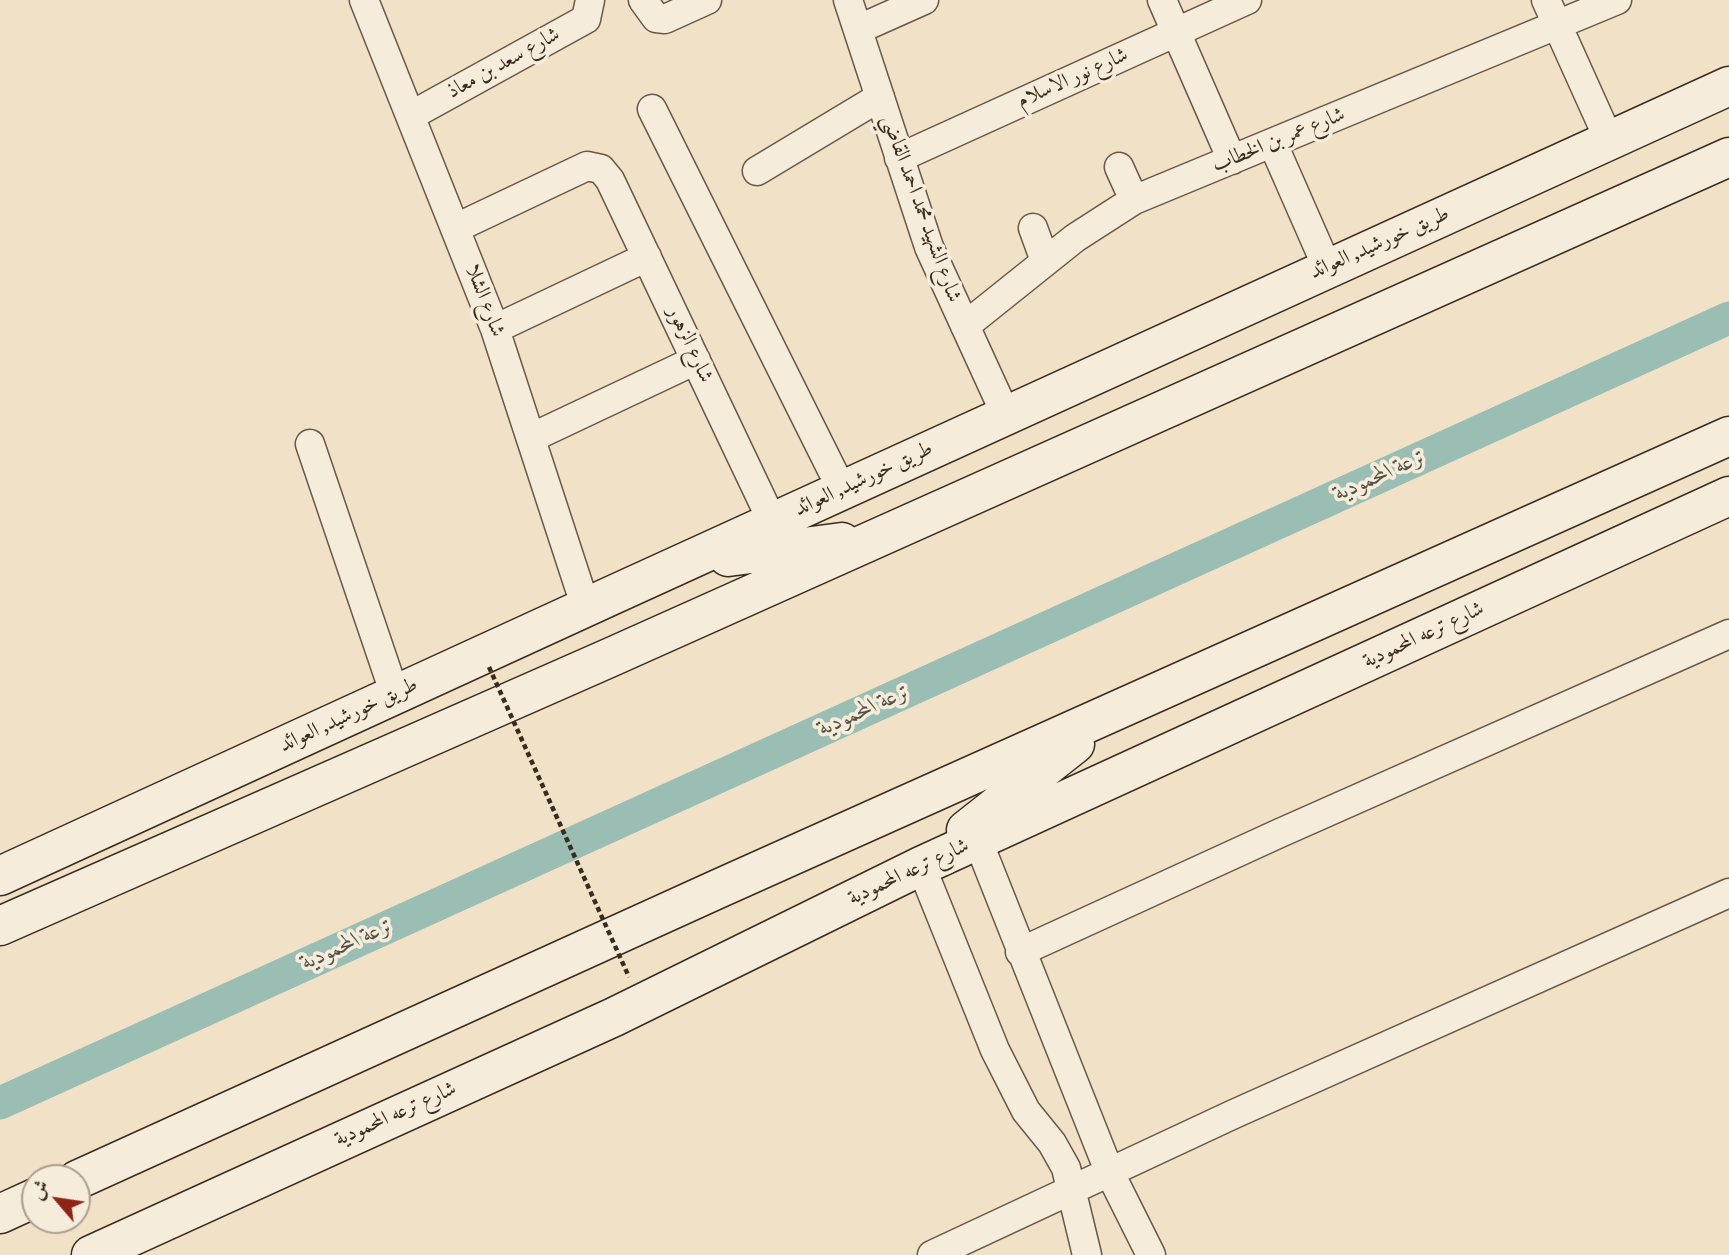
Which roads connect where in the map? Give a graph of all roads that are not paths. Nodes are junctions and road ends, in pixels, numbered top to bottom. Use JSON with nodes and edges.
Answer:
{"nodes":[{"id":1,"x":364,"y":0,"type":"edge"},
{"id":2,"x":708,"y":0,"type":"edge"},
{"id":3,"x":848,"y":0,"type":"edge"},
{"id":4,"x":923,"y":0,"type":"edge"},
{"id":5,"x":1162,"y":0,"type":"edge"},
{"id":6,"x":1247,"y":0,"type":"edge"},
{"id":7,"x":1546,"y":0,"type":"edge"},
{"id":8,"x":1617,"y":0,"type":"edge"},
{"id":9,"x":590,"y":4,"type":"edge"},
{"id":10,"x":649,"y":9,"type":"edge"},
{"id":11,"x":1558,"y":26,"type":"junction"},
{"id":12,"x":859,"y":29,"type":"junction"},
{"id":13,"x":1176,"y":32,"type":"junction"},
{"id":14,"x":1729,"y":86,"type":"edge"},
{"id":15,"x":880,"y":97,"type":"junction"},
{"id":16,"x":652,"y":109,"type":"dead end"},
{"id":17,"x":412,"y":115,"type":"junction"},
{"id":18,"x":1609,"y":140,"type":"junction"},
{"id":19,"x":1273,"y":144,"type":"junction"},
{"id":20,"x":1729,"y":157,"type":"edge"},
{"id":21,"x":899,"y":158,"type":"junction"},
{"id":22,"x":1232,"y":160,"type":"junction"},
{"id":23,"x":1119,"y":167,"type":"dead end"},
{"id":24,"x":757,"y":171,"type":"dead end"},
{"id":25,"x":1134,"y":201,"type":"junction"},
{"id":26,"x":456,"y":228,"type":"junction"},
{"id":27,"x":1033,"y":228,"type":"dead end"},
{"id":28,"x":647,"y":257,"type":"junction"},
{"id":29,"x":1045,"y":261,"type":"junction"},
{"id":30,"x":1327,"y":267,"type":"junction"},
{"id":31,"x":965,"y":326,"type":"junction"},
{"id":32,"x":495,"y":329,"type":"junction"},
{"id":33,"x":696,"y":360,"type":"junction"},
{"id":34,"x":1005,"y":413,"type":"junction"},
{"id":35,"x":1729,"y":436,"type":"edge"},
{"id":36,"x":533,"y":437,"type":"junction"},
{"id":37,"x":310,"y":444,"type":"dead end"},
{"id":38,"x":842,"y":490,"type":"junction"},
{"id":39,"x":1729,"y":496,"type":"edge"},
{"id":40,"x":773,"y":523,"type":"junction"},
{"id":41,"x":882,"y":536,"type":"junction"},
{"id":42,"x":687,"y":562,"type":"junction"},
{"id":43,"x":586,"y":608,"type":"junction"},
{"id":44,"x":1729,"y":634,"type":"edge"},
{"id":45,"x":395,"y":695,"type":"junction"},
{"id":46,"x":1120,"y":709,"type":"junction"},
{"id":47,"x":978,"y":841,"type":"junction"},
{"id":48,"x":920,"y":866,"type":"junction"},
{"id":49,"x":0,"y":876,"type":"edge"},
{"id":50,"x":1729,"y":893,"type":"edge"},
{"id":51,"x":0,"y":926,"type":"edge"},
{"id":52,"x":1020,"y":952,"type":"junction"},
{"id":53,"x":1109,"y":1171,"type":"junction"},
{"id":54,"x":91,"y":1174,"type":"edge"},
{"id":55,"x":1070,"y":1190,"type":"junction"},
{"id":56,"x":21,"y":1204,"type":"edge"},
{"id":57,"x":0,"y":1214,"type":"edge"},
{"id":58,"x":91,"y":1255,"type":"edge"},
{"id":59,"x":932,"y":1255,"type":"edge"},
{"id":60,"x":1087,"y":1255,"type":"edge"},
{"id":61,"x":1151,"y":1255,"type":"edge"}],
"edges":[{"from":1,"to":17,"type":"street","name":"شارع الشلا"},
{"from":2,"to":10,"type":"street"},
{"from":3,"to":12,"type":"street","name":"شارع الشهيد محمد احمد القاضي"},
{"from":4,"to":12,"type":"street"},
{"from":5,"to":13,"type":"street"},
{"from":6,"to":13,"type":"street","name":"شارع نور الاسلام"},
{"from":7,"to":11,"type":"street"},
{"from":8,"to":11,"type":"street","name":"شارع عمر بن الخطاب"},
{"from":9,"to":17,"type":"street","name":"شارع سعد بن معاذ"},
{"from":11,"to":18,"type":"street"},
{"from":11,"to":19,"type":"street","name":"شارع عمر بن الخطاب"},
{"from":12,"to":15,"type":"street","name":"شارع الشهيد محمد احمد القاضي"},
{"from":13,"to":21,"type":"street","name":"شارع نور الاسلام"},
{"from":13,"to":22,"type":"street"},
{"from":14,"to":18,"type":"main road","name":"طريق خورشيد, العوائد"},
{"from":15,"to":21,"type":"street","name":"شارع الشهيد محمد احمد القاضي"},
{"from":15,"to":24,"type":"street"},
{"from":16,"to":38,"type":"street"},
{"from":17,"to":26,"type":"street","name":"شارع الشلا"},
{"from":18,"to":30,"type":"main road","name":"طريق خورشيد, العوائد"},
{"from":19,"to":22,"type":"street","name":"شارع عمر بن الخطاب"},
{"from":19,"to":30,"type":"street"},
{"from":20,"to":41,"type":"main road"},
{"from":21,"to":31,"type":"street","name":"شارع الشهيد محمد احمد القاضي"},
{"from":22,"to":25,"type":"street","name":"شارع عمر بن الخطاب"},
{"from":23,"to":25,"type":"street"},
{"from":25,"to":29,"type":"street","name":"شارع عمر بن الخطاب"},
{"from":26,"to":28,"type":"street","name":"شارع الزهور"},
{"from":26,"to":32,"type":"street","name":"شارع الشلا"},
{"from":27,"to":29,"type":"street"},
{"from":28,"to":32,"type":"street"},
{"from":28,"to":33,"type":"street","name":"شارع الزهور"},
{"from":29,"to":31,"type":"street","name":"شارع عمر بن الخطاب"},
{"from":30,"to":34,"type":"main road","name":"طريق خورشيد, العوائد"},
{"from":31,"to":34,"type":"street","name":"شارع الشهيد محمد احمد القاضي"},
{"from":32,"to":36,"type":"street","name":"شارع الشلا"},
{"from":33,"to":36,"type":"street"},
{"from":33,"to":40,"type":"street","name":"شارع الزهور"},
{"from":34,"to":38,"type":"main road","name":"طريق خورشيد, العوائد"},
{"from":35,"to":46,"type":"main road"},
{"from":36,"to":43,"type":"street","name":"شارع الشلا"},
{"from":37,"to":45,"type":"street"},
{"from":38,"to":40,"type":"main road","name":"طريق خورشيد, العوائد"},
{"from":39,"to":47,"type":"main road","name":"شارع ترعه المحمودية"},
{"from":40,"to":42,"type":"main road","name":"طريق خورشيد, العوائد"},
{"from":41,"to":42,"type":"main road"},
{"from":41,"to":51,"type":"main road"},
{"from":42,"to":43,"type":"main road","name":"طريق خورشيد, العوائد"},
{"from":43,"to":45,"type":"main road","name":"طريق خورشيد, العوائد"},
{"from":44,"to":52,"type":"street"},
{"from":45,"to":49,"type":"main road","name":"طريق خورشيد, العوائد"},
{"from":46,"to":48,"type":"main road"},
{"from":46,"to":54,"type":"main road"},
{"from":47,"to":48,"type":"main road","name":"شارع ترعه المحمودية"},
{"from":47,"to":52,"type":"street"},
{"from":48,"to":55,"type":"street"},
{"from":48,"to":58,"type":"main road","name":"شارع ترعه المحمودية"},
{"from":50,"to":53,"type":"street"},
{"from":52,"to":53,"type":"street"},
{"from":53,"to":55,"type":"street"},
{"from":53,"to":61,"type":"street"},
{"from":55,"to":59,"type":"street"},
{"from":55,"to":60,"type":"street"},
{"from":56,"to":57,"type":"main road"}]}
